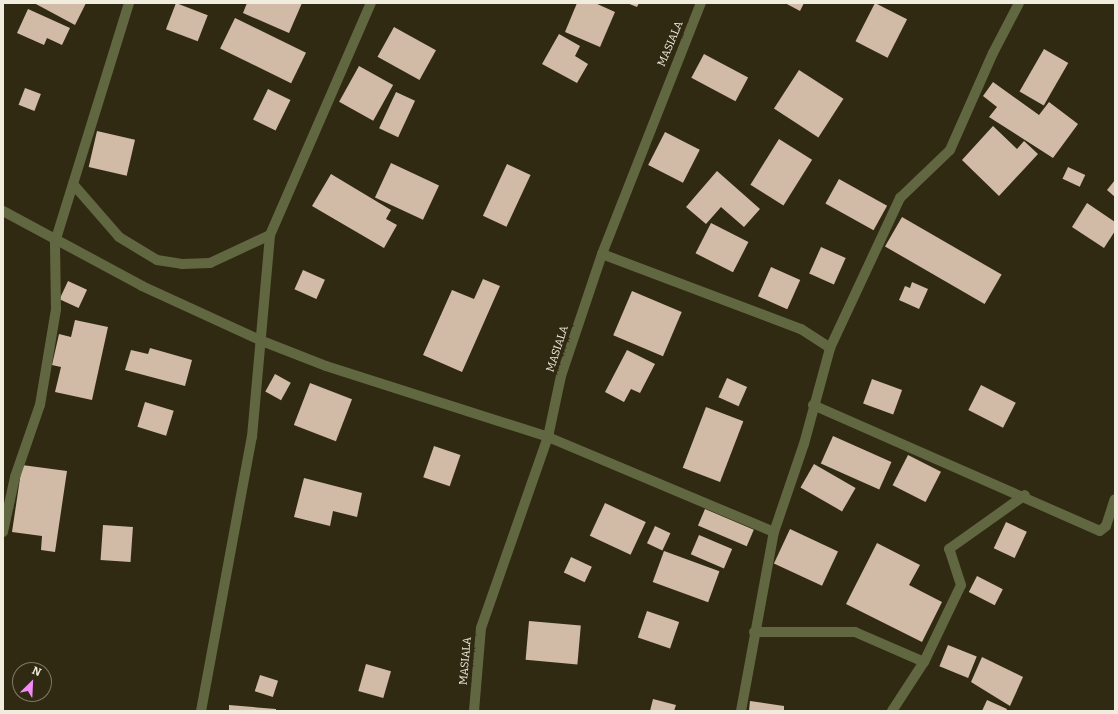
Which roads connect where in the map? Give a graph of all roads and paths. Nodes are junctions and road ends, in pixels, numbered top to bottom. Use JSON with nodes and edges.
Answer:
{"nodes":[{"id":1,"x":129,"y":3,"type":"edge"},
{"id":2,"x":371,"y":3,"type":"edge"},
{"id":3,"x":701,"y":3,"type":"edge"},
{"id":4,"x":1019,"y":3,"type":"edge"},
{"id":5,"x":73,"y":184,"type":"junction"},
{"id":6,"x":3,"y":211,"type":"edge"},
{"id":7,"x":270,"y":236,"type":"junction"},
{"id":8,"x":55,"y":242,"type":"junction"},
{"id":9,"x":602,"y":254,"type":"junction"},
{"id":10,"x":262,"y":341,"type":"junction"},
{"id":11,"x":830,"y":348,"type":"junction"},
{"id":12,"x":813,"y":405,"type":"junction"},
{"id":13,"x":548,"y":437,"type":"junction"},
{"id":14,"x":1024,"y":495,"type":"junction"},
{"id":15,"x":1115,"y":499,"type":"edge"},
{"id":16,"x":3,"y":532,"type":"edge"},
{"id":17,"x":774,"y":532,"type":"junction"},
{"id":18,"x":754,"y":632,"type":"junction"},
{"id":19,"x":924,"y":662,"type":"junction"},
{"id":20,"x":201,"y":711,"type":"edge"},
{"id":21,"x":474,"y":711,"type":"edge"},
{"id":22,"x":741,"y":711,"type":"edge"},
{"id":23,"x":892,"y":711,"type":"edge"}],
"edges":[{"from":1,"to":5,"type":"street"},
{"from":2,"to":7,"type":"street"},
{"from":3,"to":9,"type":"street","name":"MASIALA"},
{"from":4,"to":11,"type":"street"},
{"from":5,"to":7,"type":"street"},
{"from":5,"to":8,"type":"street"},
{"from":6,"to":8,"type":"street"},
{"from":7,"to":10,"type":"street"},
{"from":8,"to":10,"type":"street"},
{"from":8,"to":16,"type":"street"},
{"from":9,"to":11,"type":"street"},
{"from":9,"to":13,"type":"street","name":"MASIALA"},
{"from":10,"to":13,"type":"street"},
{"from":10,"to":20,"type":"street"},
{"from":11,"to":12,"type":"street"},
{"from":12,"to":14,"type":"street"},
{"from":12,"to":17,"type":"street"},
{"from":13,"to":17,"type":"street"},
{"from":13,"to":21,"type":"street","name":"MASIALA"},
{"from":14,"to":15,"type":"street"},
{"from":14,"to":19,"type":"street"},
{"from":17,"to":18,"type":"street"},
{"from":18,"to":19,"type":"street"},
{"from":18,"to":22,"type":"street"},
{"from":19,"to":23,"type":"street"}]}
